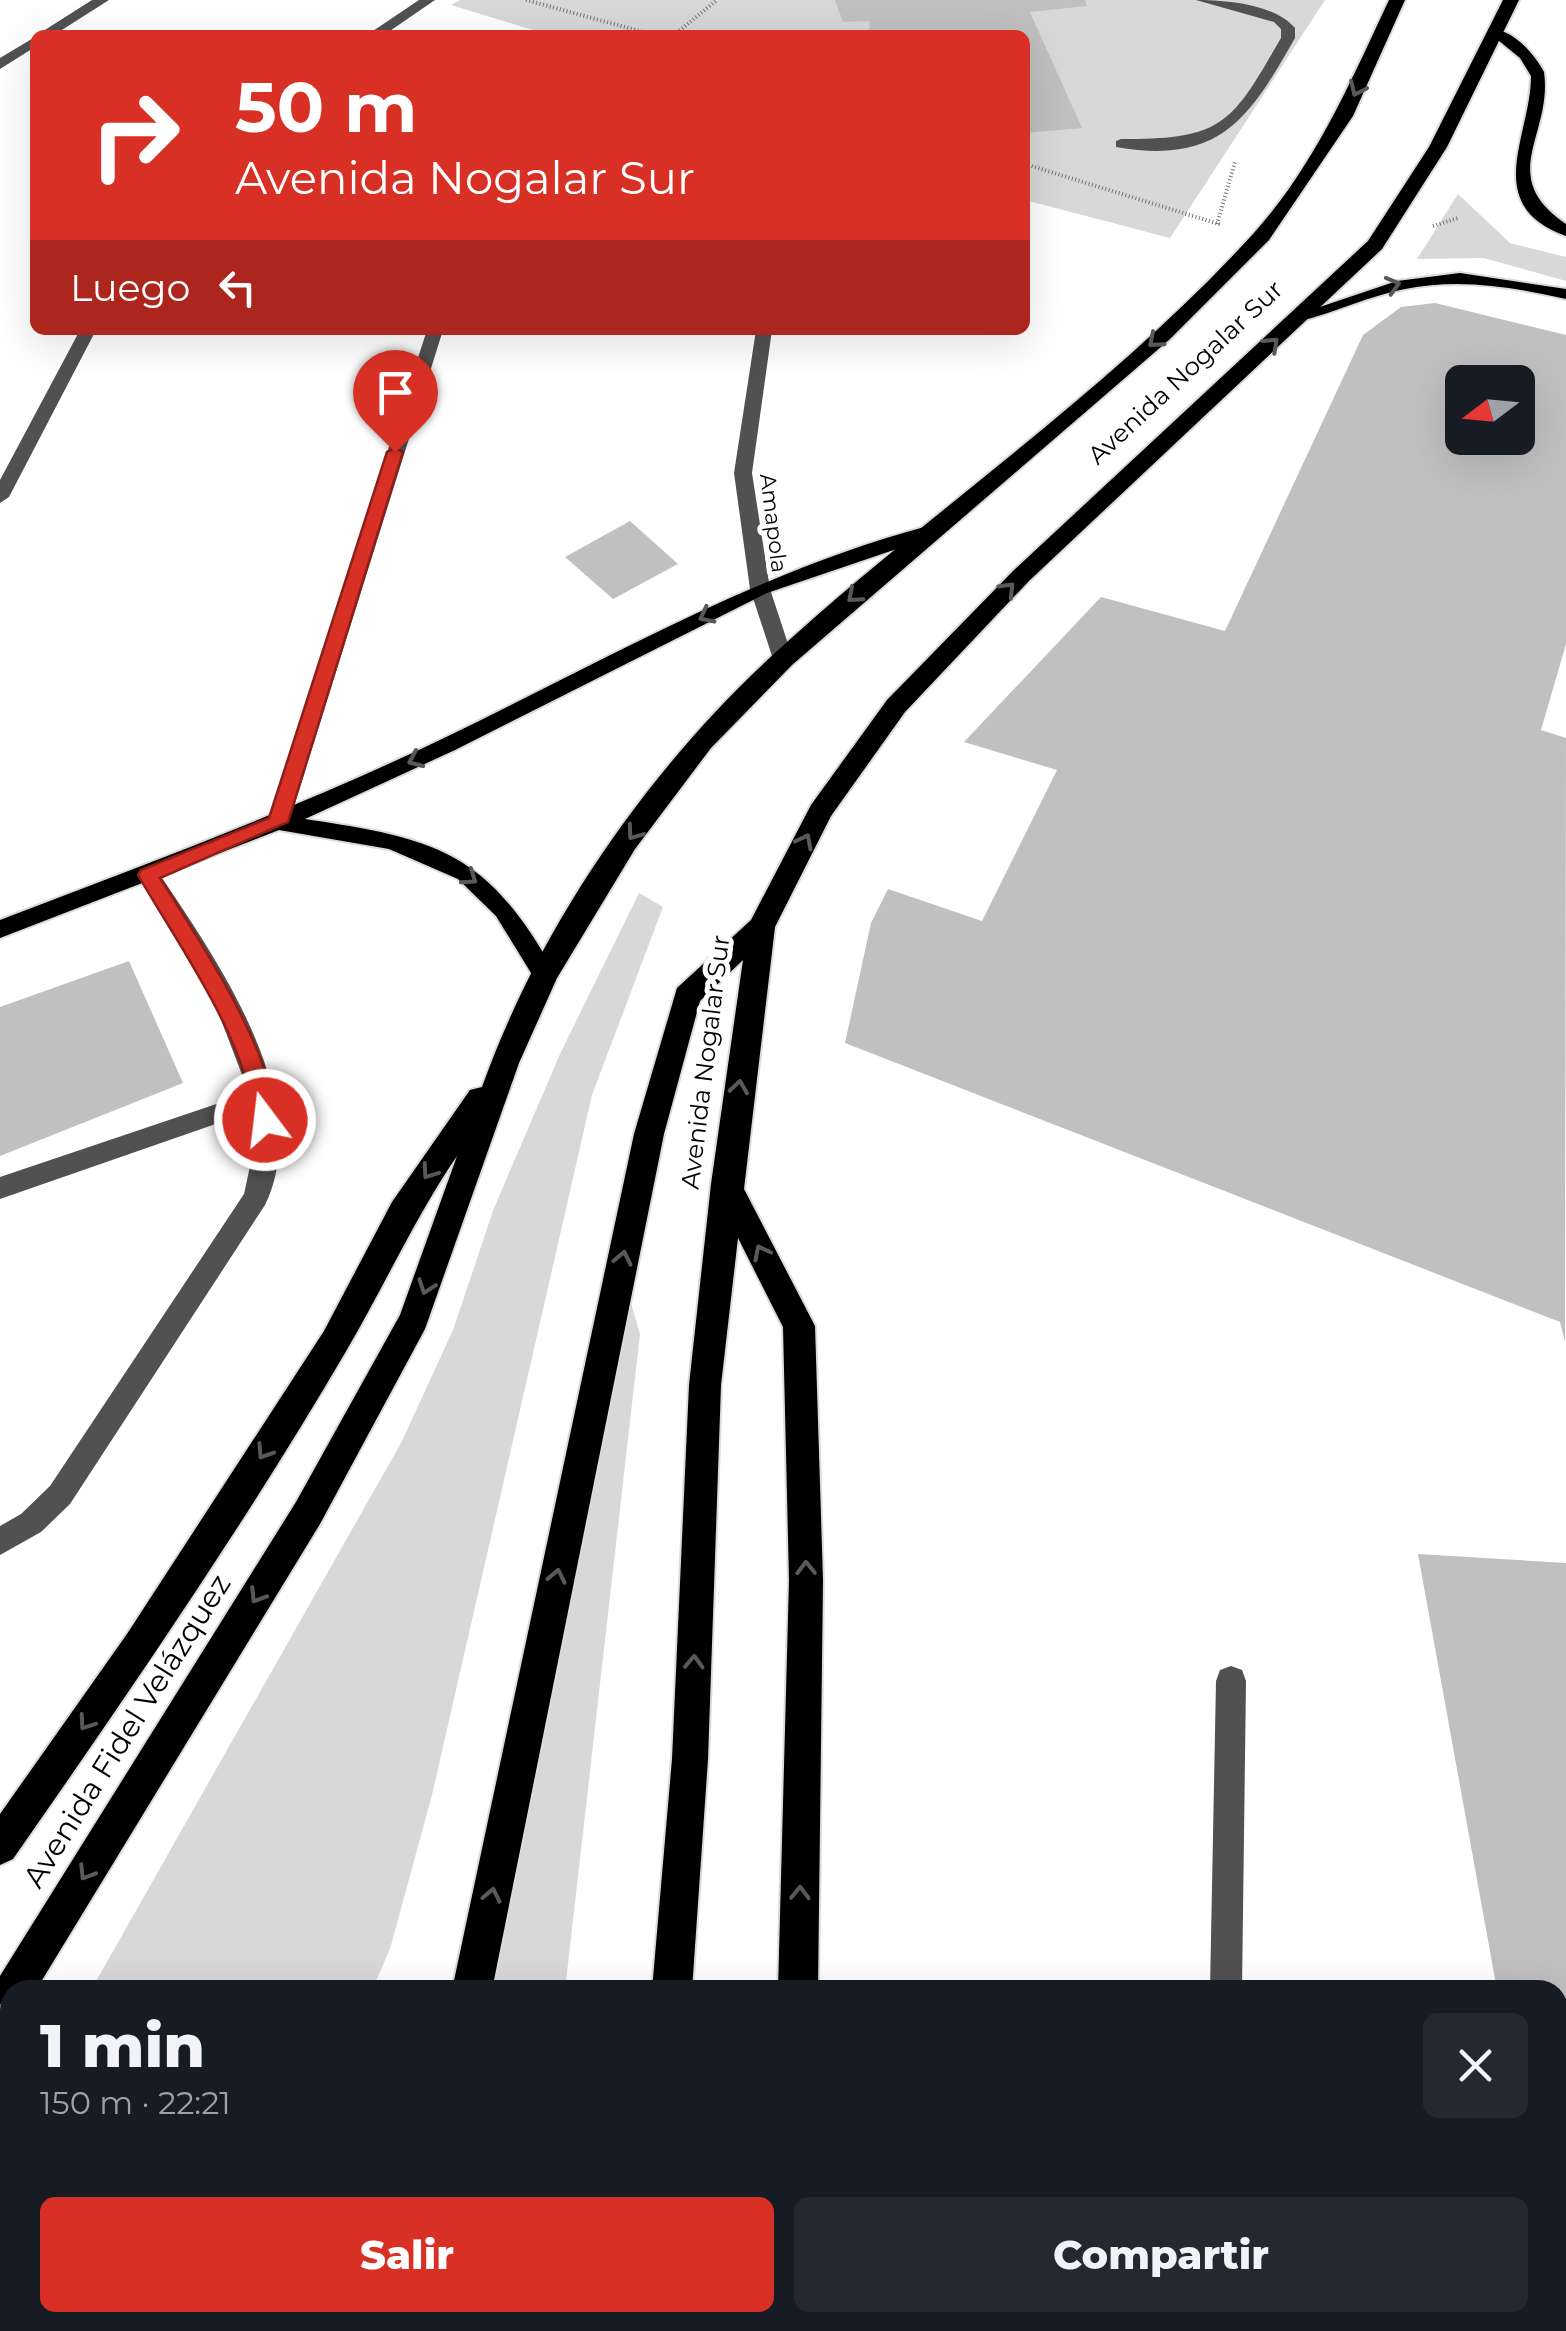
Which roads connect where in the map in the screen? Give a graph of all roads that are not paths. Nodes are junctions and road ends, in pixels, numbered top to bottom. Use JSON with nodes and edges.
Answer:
{"nodes":[{"id":1,"x":102,"y":0,"type":"edge"},
{"id":2,"x":428,"y":0,"type":"edge"},
{"id":3,"x":1202,"y":0,"type":"edge"},
{"id":4,"x":1398,"y":0,"type":"edge"},
{"id":5,"x":1511,"y":0,"type":"edge"},
{"id":6,"x":52,"y":30,"type":"edge"},
{"id":7,"x":382,"y":30,"type":"edge"},
{"id":8,"x":1498,"y":33,"type":"junction"},
{"id":9,"x":30,"y":45,"type":"edge"},
{"id":10,"x":0,"y":66,"type":"edge"},
{"id":11,"x":1120,"y":144,"type":"dead end"},
{"id":12,"x":1566,"y":231,"type":"edge"},
{"id":13,"x":1566,"y":294,"type":"edge"},
{"id":14,"x":1301,"y":316,"type":"junction"},
{"id":15,"x":85,"y":335,"type":"edge"},
{"id":16,"x":433,"y":335,"type":"edge"},
{"id":17,"x":763,"y":335,"type":"edge"},
{"id":18,"x":0,"y":497,"type":"edge"},
{"id":19,"x":928,"y":532,"type":"junction"},
{"id":20,"x":760,"y":589,"type":"junction"},
{"id":21,"x":783,"y":659,"type":"junction"},
{"id":22,"x":278,"y":822,"type":"junction"},
{"id":23,"x":148,"y":875,"type":"junction"},
{"id":24,"x":760,"y":927,"type":"junction"},
{"id":25,"x":0,"y":929,"type":"edge"},
{"id":26,"x":544,"y":974,"type":"junction"},
{"id":27,"x":504,"y":1063,"type":"junction"},
{"id":28,"x":264,"y":1098,"type":"junction"},
{"id":29,"x":726,"y":1184,"type":"junction"},
{"id":30,"x":0,"y":1188,"type":"edge"},
{"id":31,"x":308,"y":1513,"type":"joint"},
{"id":32,"x":0,"y":1541,"type":"edge"},
{"id":33,"x":1230,"y":1681,"type":"dead end"},
{"id":34,"x":0,"y":1846,"type":"edge"},
{"id":35,"x":20,"y":1980,"type":"edge"},
{"id":36,"x":474,"y":1980,"type":"edge"},
{"id":37,"x":673,"y":1980,"type":"edge"},
{"id":38,"x":798,"y":1980,"type":"edge"},
{"id":39,"x":1226,"y":1980,"type":"edge"}],
"edges":[{"from":1,"to":6,"type":"street"},
{"from":2,"to":7,"type":"street"},
{"from":3,"to":11,"type":"street"},
{"from":4,"to":19,"type":"highway","name":"Avenida Nogalar Sur","one_way":true},
{"from":5,"to":8,"type":"highway","name":"Avenida Nogalar Sur"},
{"from":8,"to":12,"type":"main road"},
{"from":8,"to":14,"type":"highway","name":"Avenida Nogalar Sur"},
{"from":9,"to":10,"type":"street"},
{"from":14,"to":13,"type":"main road","one_way":true},
{"from":24,"to":14,"type":"highway","name":"Avenida Nogalar Sur","one_way":true},
{"from":15,"to":18,"type":"street"},
{"from":16,"to":22,"type":"street"},
{"from":17,"to":20,"type":"street","name":"Amapola"},
{"from":19,"to":20,"type":"main road","name":"Avenida Nogalar Sur"},
{"from":19,"to":21,"type":"highway","name":"Avenida Nogalar Sur","one_way":true},
{"from":20,"to":21,"type":"street","name":"Amapola"},
{"from":20,"to":22,"type":"main road","name":"Avenida Nogalar Sur","one_way":true},
{"from":21,"to":26,"type":"highway","name":"Avenida Nogalar Sur","one_way":true},
{"from":22,"to":23,"type":"main road","name":"Avenida Nogalar Sur"},
{"from":22,"to":26,"type":"main road","one_way":true},
{"from":23,"to":25,"type":"main road","name":"Avenida Nogalar Sur"},
{"from":23,"to":28,"type":"street"},
{"from":29,"to":24,"type":"highway","name":"Avenida Nogalar Sur","one_way":true},
{"from":36,"to":24,"type":"highway","one_way":true},
{"from":26,"to":27,"type":"highway","name":"Avenida Nogalar Sur"},
{"from":27,"to":31,"type":"highway","name":"Avenida Nogalar Sur","one_way":true},
{"from":27,"to":34,"type":"highway","one_way":true},
{"from":28,"to":30,"type":"street"},
{"from":28,"to":32,"type":"street"},
{"from":37,"to":29,"type":"highway","name":"Avenida Nogalar Sur","one_way":true},
{"from":38,"to":29,"type":"highway","one_way":true},
{"from":31,"to":35,"type":"highway","name":"Avenida Fidel Velázquez","one_way":true},
{"from":33,"to":39,"type":"street"}]}
